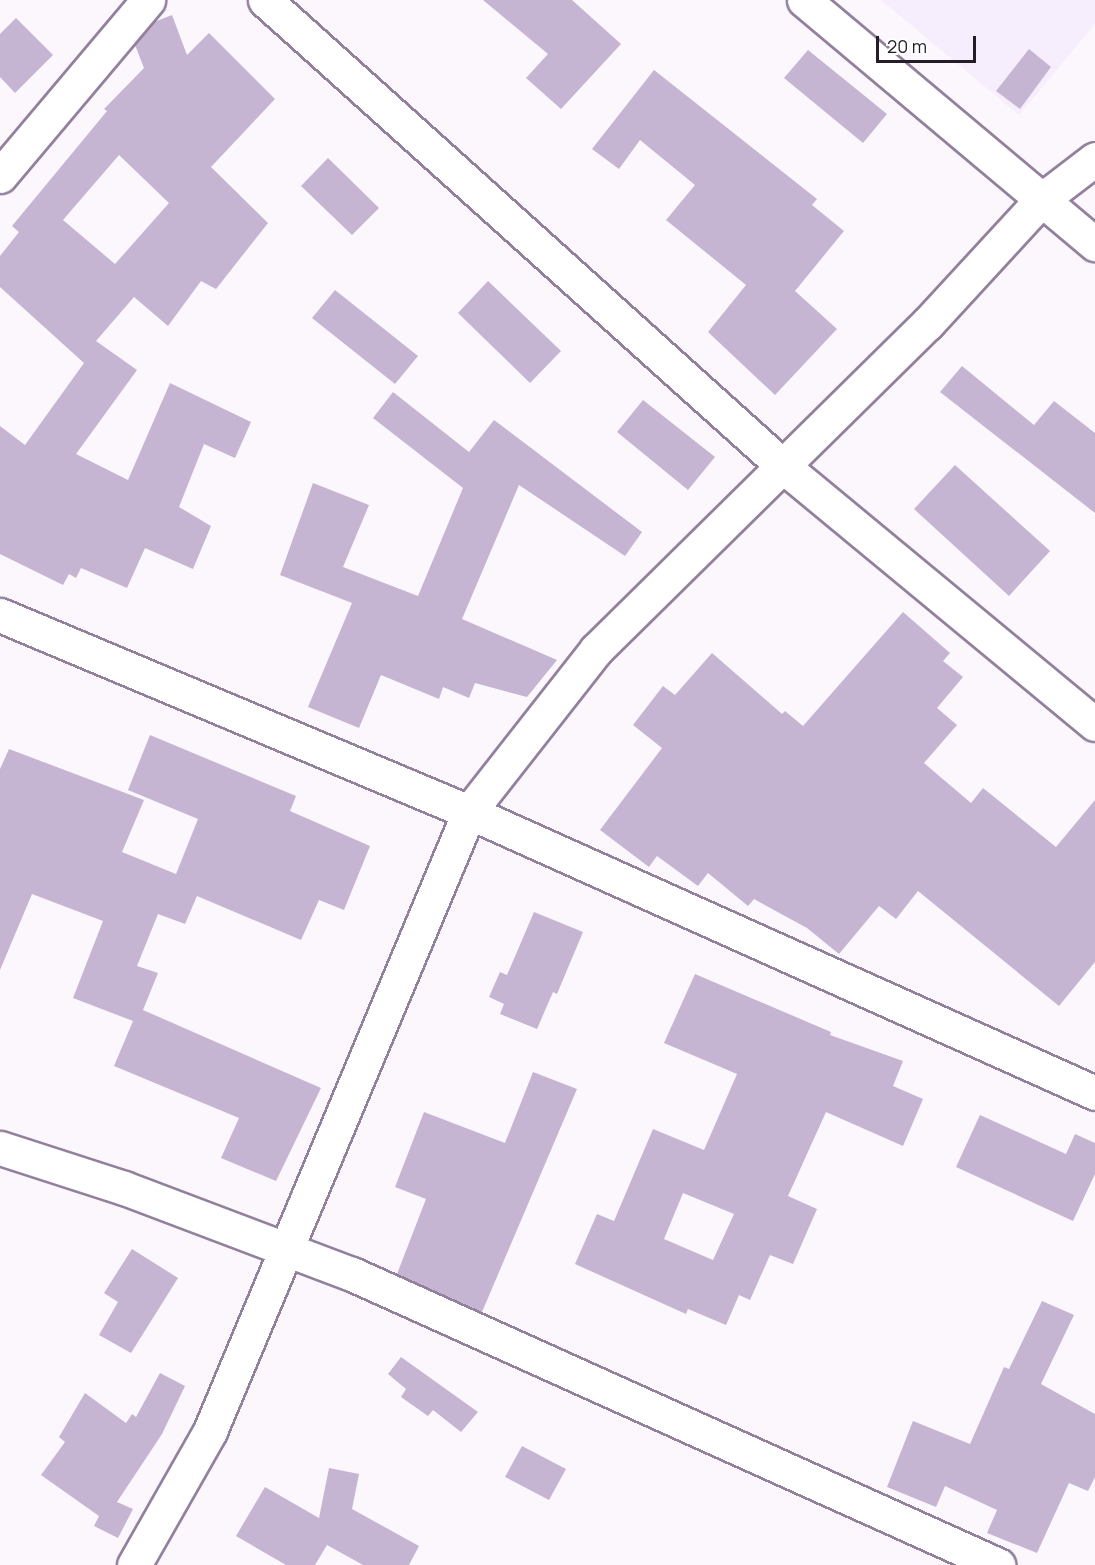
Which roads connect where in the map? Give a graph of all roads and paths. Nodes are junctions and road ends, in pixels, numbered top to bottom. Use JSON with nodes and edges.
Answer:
{"nodes":[{"id":1,"x":148,"y":0,"type":"edge"},
{"id":2,"x":265,"y":0,"type":"edge"},
{"id":3,"x":804,"y":0,"type":"edge"},
{"id":4,"x":1095,"y":159,"type":"edge"},
{"id":5,"x":0,"y":176,"type":"edge"},
{"id":6,"x":1040,"y":201,"type":"junction"},
{"id":7,"x":1095,"y":244,"type":"edge"},
{"id":8,"x":784,"y":467,"type":"junction"},
{"id":9,"x":0,"y":615,"type":"edge"},
{"id":10,"x":1095,"y":724,"type":"edge"},
{"id":11,"x":469,"y":812,"type":"junction"},
{"id":12,"x":1095,"y":1093,"type":"edge"},
{"id":13,"x":0,"y":1148,"type":"edge"},
{"id":14,"x":289,"y":1250,"type":"junction"},
{"id":15,"x":134,"y":1565,"type":"edge"},
{"id":16,"x":998,"y":1565,"type":"edge"}],
"edges":[{"from":1,"to":5,"type":"street"},
{"from":2,"to":8,"type":"street"},
{"from":3,"to":6,"type":"street"},
{"from":4,"to":6,"type":"street"},
{"from":6,"to":7,"type":"street"},
{"from":6,"to":8,"type":"street"},
{"from":8,"to":10,"type":"street"},
{"from":8,"to":11,"type":"street"},
{"from":9,"to":11,"type":"street"},
{"from":11,"to":12,"type":"street"},
{"from":11,"to":14,"type":"street"},
{"from":13,"to":14,"type":"street"},
{"from":14,"to":15,"type":"street"},
{"from":14,"to":16,"type":"street"}]}
